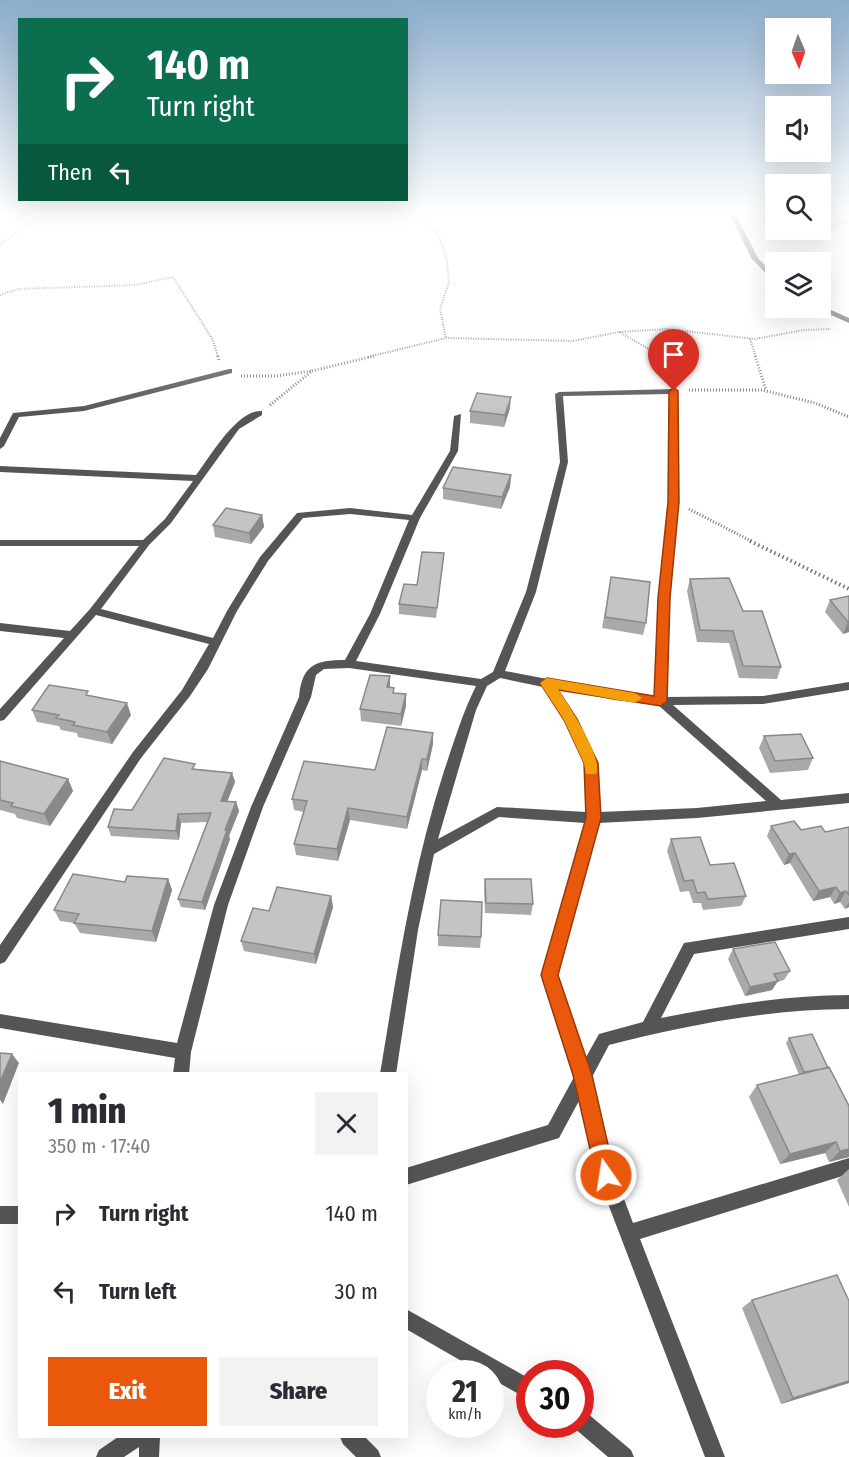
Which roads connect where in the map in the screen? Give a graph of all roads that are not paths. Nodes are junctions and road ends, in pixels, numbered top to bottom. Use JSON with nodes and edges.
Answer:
{"nodes":[{"id":1,"x":831,"y":313,"type":"edge"},
{"id":2,"x":849,"y":321,"type":"edge"},
{"id":3,"x":229,"y":371,"type":"road end"},
{"id":4,"x":259,"y":413,"type":"road end"},
{"id":5,"x":458,"y":416,"type":"dead end"},
{"id":6,"x":0,"y":446,"type":"edge"},
{"id":7,"x":0,"y":469,"type":"edge"},
{"id":8,"x":197,"y":478,"type":"junction"},
{"id":9,"x":415,"y":518,"type":"junction"},
{"id":10,"x":0,"y":543,"type":"edge"},
{"id":11,"x":146,"y":543,"type":"junction"},
{"id":12,"x":94,"y":611,"type":"junction"},
{"id":13,"x":0,"y":627,"type":"edge"},
{"id":14,"x":71,"y":635,"type":"junction"},
{"id":15,"x":216,"y":642,"type":"junction"},
{"id":16,"x":349,"y":664,"type":"junction"},
{"id":17,"x":498,"y":674,"type":"junction"},
{"id":18,"x":483,"y":683,"type":"junction"},
{"id":19,"x":547,"y":683,"type":"junction"},
{"id":20,"x":849,"y":686,"type":"edge"},
{"id":21,"x":661,"y":701,"type":"junction"},
{"id":22,"x":0,"y":717,"type":"edge"},
{"id":23,"x":849,"y":798,"type":"edge"},
{"id":24,"x":779,"y":805,"type":"junction"},
{"id":25,"x":593,"y":818,"type":"junction"},
{"id":26,"x":428,"y":851,"type":"junction"},
{"id":27,"x":849,"y":923,"type":"edge"},
{"id":28,"x":0,"y":957,"type":"edge"},
{"id":29,"x":849,"y":1002,"type":"edge"},
{"id":30,"x":0,"y":1022,"type":"edge"},
{"id":31,"x":648,"y":1028,"type":"junction"},
{"id":32,"x":183,"y":1052,"type":"junction"},
{"id":33,"x":181,"y":1072,"type":"edge"},
{"id":34,"x":388,"y":1072,"type":"edge"},
{"id":35,"x":582,"y":1075,"type":"junction"},
{"id":36,"x":849,"y":1166,"type":"edge"},
{"id":37,"x":408,"y":1176,"type":"edge"},
{"id":38,"x":0,"y":1215,"type":"edge"},
{"id":39,"x":18,"y":1215,"type":"edge"},
{"id":40,"x":629,"y":1233,"type":"junction"},
{"id":41,"x":408,"y":1319,"type":"edge"},
{"id":42,"x":516,"y":1382,"type":"edge"},
{"id":43,"x":594,"y":1432,"type":"edge"},
{"id":44,"x":134,"y":1438,"type":"edge"},
{"id":45,"x":150,"y":1438,"type":"edge"},
{"id":46,"x":351,"y":1438,"type":"edge"},
{"id":47,"x":106,"y":1457,"type":"edge"},
{"id":48,"x":149,"y":1457,"type":"edge"},
{"id":49,"x":371,"y":1457,"type":"edge"},
{"id":50,"x":624,"y":1457,"type":"edge"},
{"id":51,"x":715,"y":1457,"type":"edge"}],
"edges":[{"from":1,"to":2,"type":"street"},
{"from":3,"to":6,"type":"street"},
{"from":4,"to":8,"type":"street"},
{"from":5,"to":9,"type":"street"},
{"from":7,"to":8,"type":"street"},
{"from":8,"to":11,"type":"street"},
{"from":9,"to":15,"type":"street"},
{"from":9,"to":16,"type":"street"},
{"from":10,"to":11,"type":"street"},
{"from":11,"to":12,"type":"street"},
{"from":12,"to":14,"type":"street"},
{"from":12,"to":15,"type":"street"},
{"from":13,"to":14,"type":"street"},
{"from":14,"to":22,"type":"street"},
{"from":15,"to":28,"type":"street"},
{"from":16,"to":18,"type":"street"},
{"from":16,"to":32,"type":"street"},
{"from":17,"to":18,"type":"street"},
{"from":17,"to":19,"type":"street"},
{"from":17,"to":21,"type":"street"},
{"from":18,"to":26,"type":"street"},
{"from":19,"to":21,"type":"street"},
{"from":19,"to":25,"type":"street"},
{"from":20,"to":21,"type":"street"},
{"from":21,"to":24,"type":"street"},
{"from":23,"to":24,"type":"street"},
{"from":24,"to":25,"type":"street"},
{"from":25,"to":26,"type":"street"},
{"from":25,"to":35,"type":"street"},
{"from":26,"to":34,"type":"street"},
{"from":27,"to":31,"type":"street"},
{"from":29,"to":31,"type":"street"},
{"from":30,"to":32,"type":"street"},
{"from":31,"to":35,"type":"street"},
{"from":32,"to":33,"type":"street"},
{"from":35,"to":37,"type":"street"},
{"from":35,"to":40,"type":"street"},
{"from":36,"to":40,"type":"street"},
{"from":38,"to":39,"type":"street"},
{"from":40,"to":51,"type":"street"},
{"from":41,"to":42,"type":"street"},
{"from":43,"to":50,"type":"street"},
{"from":44,"to":47,"type":"street"},
{"from":45,"to":48,"type":"street"},
{"from":46,"to":49,"type":"street"}]}
